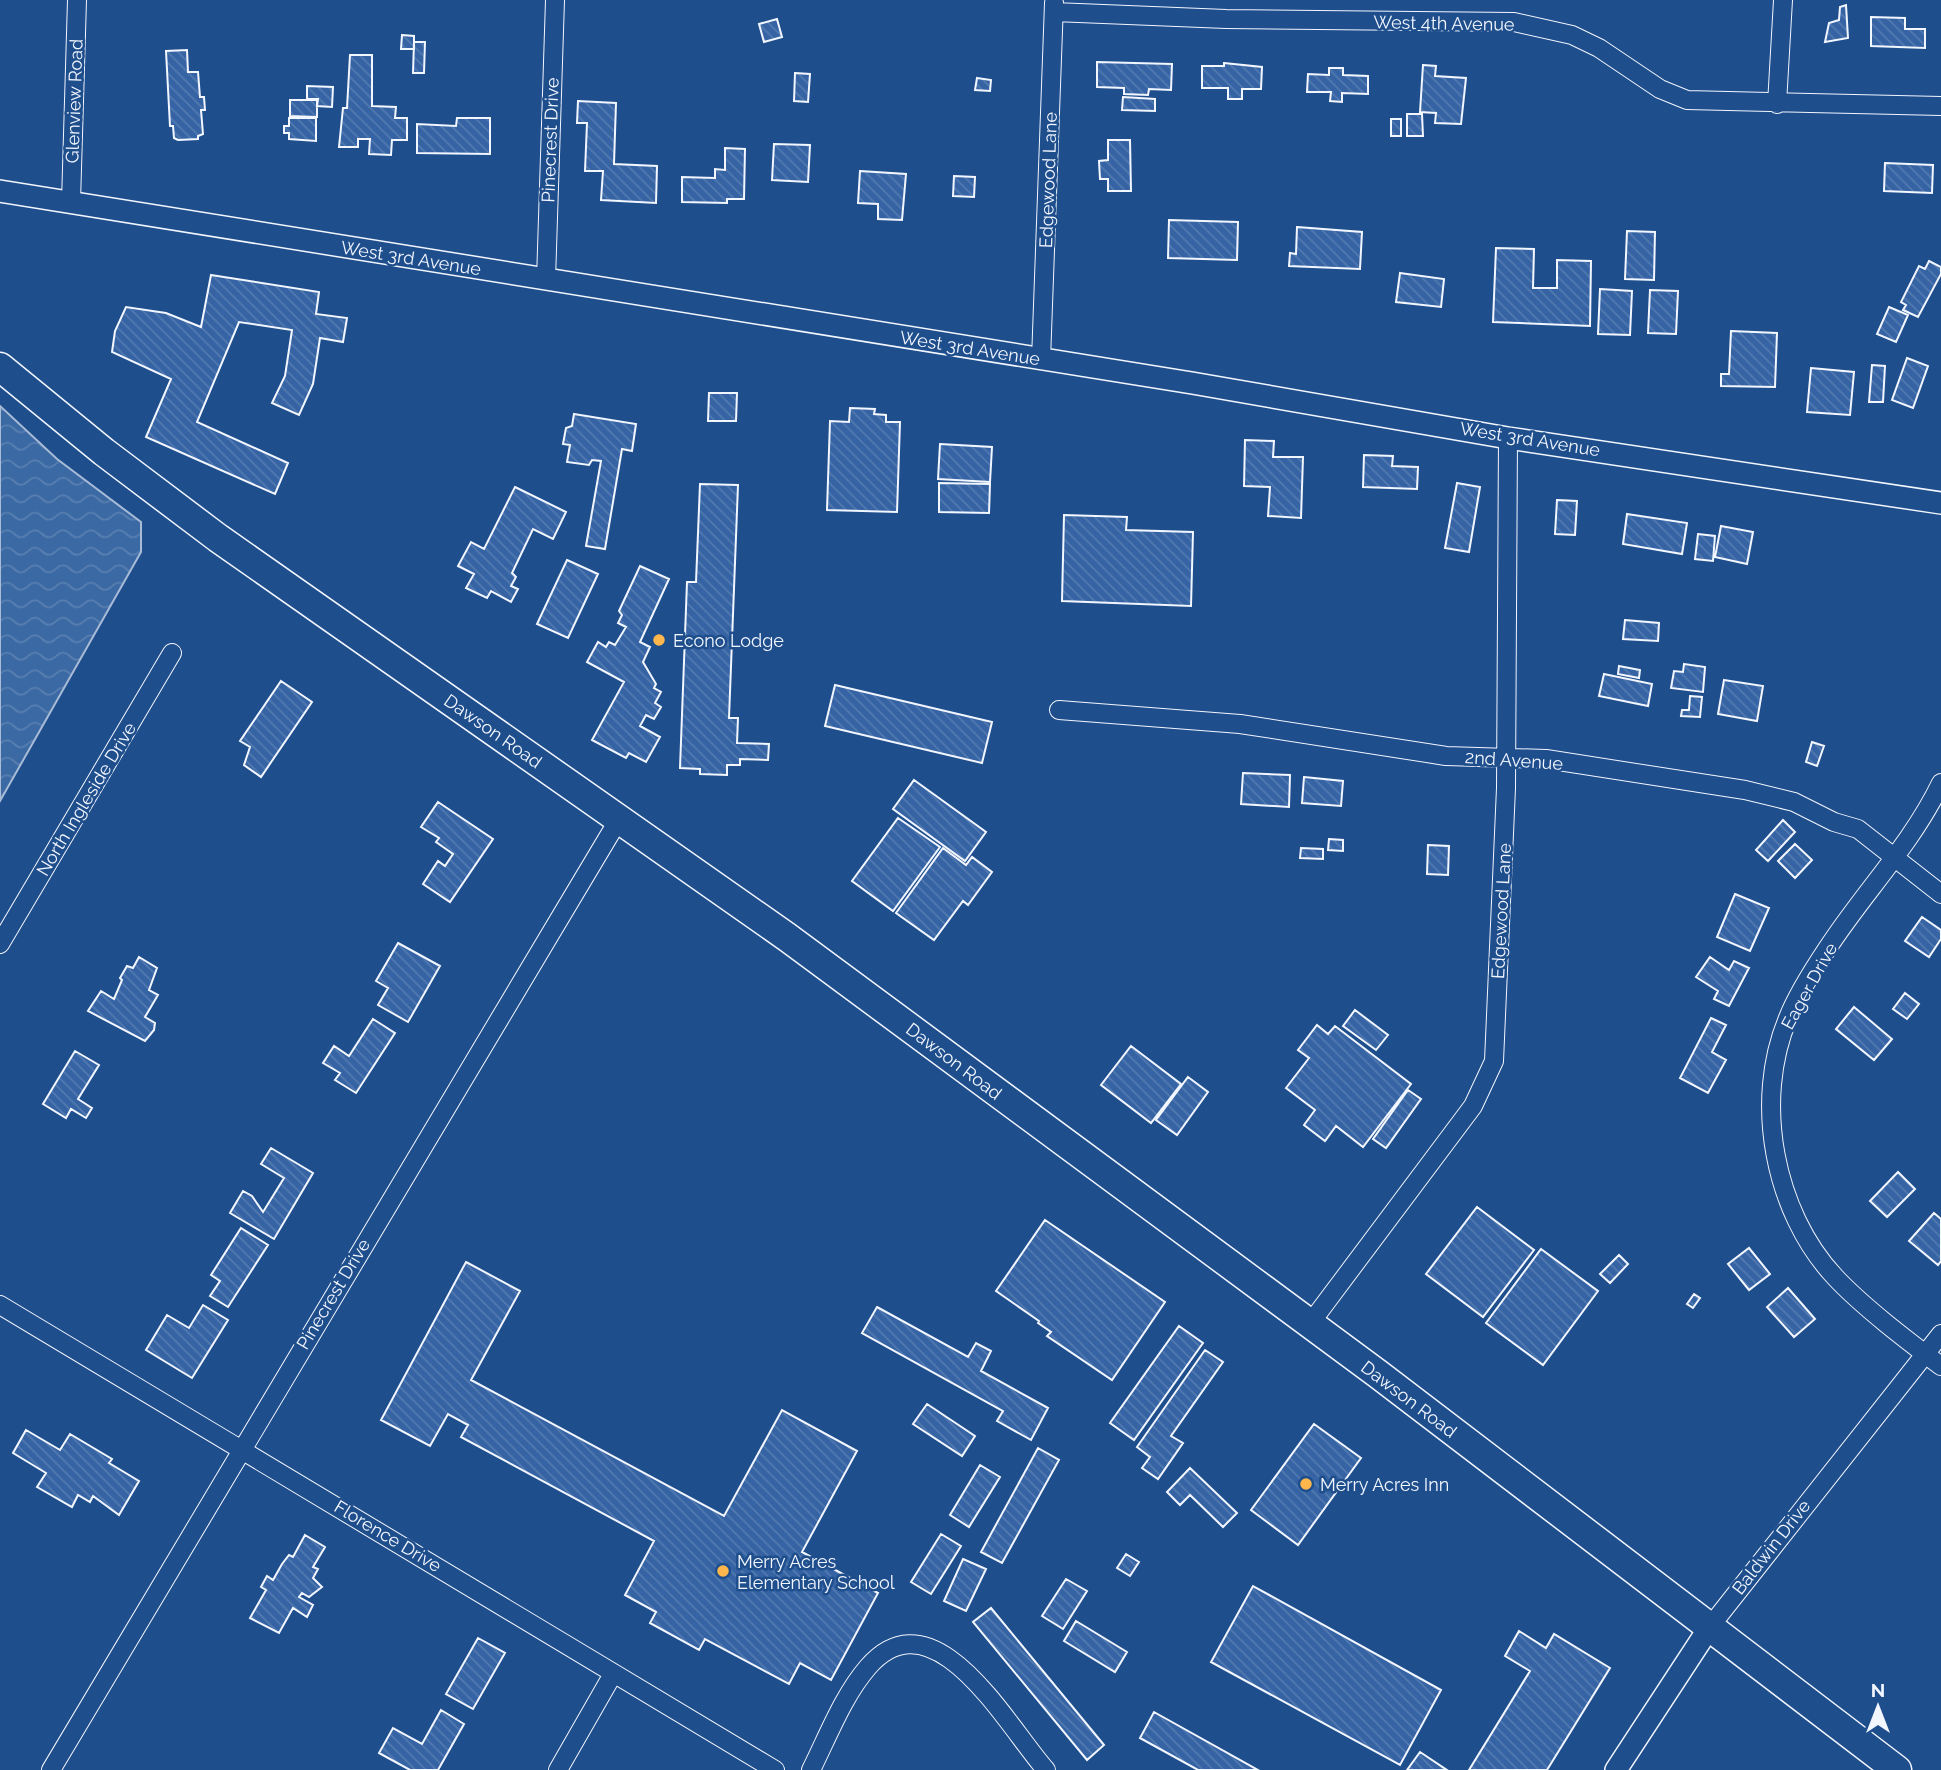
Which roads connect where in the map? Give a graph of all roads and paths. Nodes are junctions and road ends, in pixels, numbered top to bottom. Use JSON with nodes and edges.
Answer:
{"nodes":[{"id":1,"x":77,"y":0,"type":"edge"},
{"id":2,"x":555,"y":0,"type":"edge"},
{"id":3,"x":1783,"y":0,"type":"edge"},
{"id":4,"x":1054,"y":6,"type":"edge"},
{"id":5,"x":1777,"y":104,"type":"junction"},
{"id":6,"x":1941,"y":106,"type":"edge"},
{"id":7,"x":0,"y":191,"type":"edge"},
{"id":8,"x":71,"y":202,"type":"junction"},
{"id":9,"x":546,"y":280,"type":"junction"},
{"id":10,"x":1041,"y":359,"type":"junction"},
{"id":11,"x":0,"y":367,"type":"edge"},
{"id":12,"x":1508,"y":438,"type":"junction"},
{"id":13,"x":1941,"y":503,"type":"edge"},
{"id":14,"x":172,"y":653,"type":"dead end"},
{"id":15,"x":1059,"y":710,"type":"dead end"},
{"id":16,"x":1507,"y":757,"type":"junction"},
{"id":17,"x":1941,"y":783,"type":"edge"},
{"id":18,"x":619,"y":819,"type":"junction"},
{"id":19,"x":1895,"y":859,"type":"junction"},
{"id":20,"x":1941,"y":894,"type":"edge"},
{"id":21,"x":0,"y":944,"type":"edge"},
{"id":22,"x":0,"y":1305,"type":"edge"},
{"id":23,"x":1309,"y":1325,"type":"junction"},
{"id":24,"x":1941,"y":1334,"type":"edge"},
{"id":25,"x":1934,"y":1360,"type":"edge"},
{"id":26,"x":242,"y":1450,"type":"junction"},
{"id":27,"x":1709,"y":1628,"type":"junction"},
{"id":28,"x":613,"y":1674,"type":"junction"},
{"id":29,"x":51,"y":1770,"type":"edge"},
{"id":30,"x":558,"y":1770,"type":"edge"},
{"id":31,"x":775,"y":1770,"type":"edge"},
{"id":32,"x":811,"y":1770,"type":"edge"},
{"id":33,"x":1046,"y":1770,"type":"edge"},
{"id":34,"x":1616,"y":1770,"type":"edge"},
{"id":35,"x":1897,"y":1770,"type":"edge"}],
"edges":[{"from":1,"to":8,"type":"street","name":"Glenview Road"},
{"from":2,"to":9,"type":"street","name":"Pinecrest Drive"},
{"from":3,"to":5,"type":"street"},
{"from":4,"to":5,"type":"street","name":"West 4th Avenue"},
{"from":4,"to":10,"type":"street","name":"Edgewood Lane"},
{"from":5,"to":6,"type":"street","name":"West 4th Avenue"},
{"from":7,"to":8,"type":"street","name":"West 3rd Avenue"},
{"from":8,"to":9,"type":"street","name":"West 3rd Avenue"},
{"from":9,"to":10,"type":"street","name":"West 3rd Avenue"},
{"from":10,"to":12,"type":"street","name":"West 3rd Avenue"},
{"from":11,"to":18,"type":"main road","name":"Dawson Road"},
{"from":12,"to":13,"type":"street","name":"West 3rd Avenue"},
{"from":12,"to":16,"type":"street","name":"Edgewood Lane"},
{"from":14,"to":21,"type":"street","name":"North Ingleside Drive"},
{"from":15,"to":16,"type":"street","name":"2nd Avenue"},
{"from":16,"to":19,"type":"street","name":"2nd Avenue"},
{"from":16,"to":23,"type":"street","name":"Edgewood Lane"},
{"from":17,"to":19,"type":"street","name":"Eager Drive"},
{"from":18,"to":23,"type":"main road","name":"Dawson Road"},
{"from":18,"to":26,"type":"street","name":"Pinecrest Drive"},
{"from":19,"to":20,"type":"street","name":"2nd Avenue"},
{"from":19,"to":25,"type":"street","name":"Eager Drive"},
{"from":22,"to":26,"type":"street","name":"Florence Drive"},
{"from":23,"to":27,"type":"main road","name":"Dawson Road"},
{"from":24,"to":25,"type":"street","name":"Baldwin Drive"},
{"from":25,"to":27,"type":"street","name":"Baldwin Drive"},
{"from":26,"to":28,"type":"street","name":"Florence Drive"},
{"from":26,"to":29,"type":"street","name":"Pinecrest Drive"},
{"from":27,"to":34,"type":"street","name":"Baldwin Drive"},
{"from":27,"to":35,"type":"main road","name":"Dawson Road"},
{"from":28,"to":30,"type":"street"},
{"from":28,"to":31,"type":"street","name":"Florence Drive"},
{"from":32,"to":33,"type":"street"}]}
